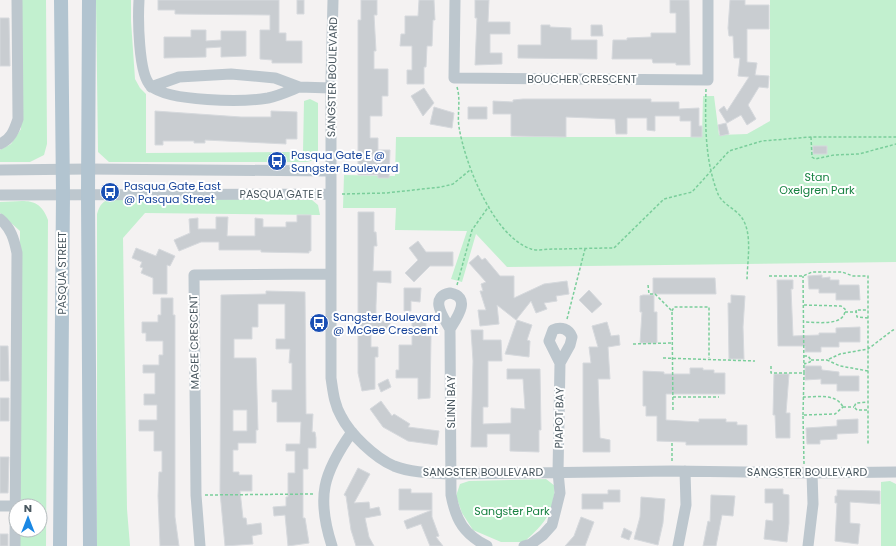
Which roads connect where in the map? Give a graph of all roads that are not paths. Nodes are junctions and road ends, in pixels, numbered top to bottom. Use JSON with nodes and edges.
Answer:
{"nodes":[{"id":1,"x":17,"y":0,"type":"edge"},
{"id":2,"x":61,"y":0,"type":"edge"},
{"id":3,"x":89,"y":0,"type":"edge"},
{"id":4,"x":139,"y":0,"type":"edge"},
{"id":5,"x":333,"y":0,"type":"edge"},
{"id":6,"x":455,"y":0,"type":"edge"},
{"id":7,"x":708,"y":0,"type":"edge"},
{"id":8,"x":151,"y":87,"type":"junction"},
{"id":9,"x":299,"y":87,"type":"junction"},
{"id":10,"x":331,"y":88,"type":"junction"},
{"id":11,"x":0,"y":144,"type":"edge"},
{"id":12,"x":88,"y":168,"type":"junction"},
{"id":13,"x":62,"y":169,"type":"junction"},
{"id":14,"x":0,"y":170,"type":"edge"},
{"id":15,"x":331,"y":171,"type":"junction"},
{"id":16,"x":63,"y":194,"type":"junction"},
{"id":17,"x":88,"y":194,"type":"junction"},
{"id":18,"x":331,"y":194,"type":"junction"},
{"id":19,"x":0,"y":195,"type":"edge"},
{"id":20,"x":0,"y":219,"type":"edge"},
{"id":21,"x":331,"y":274,"type":"junction"},
{"id":22,"x":450,"y":329,"type":"junction"},
{"id":23,"x":560,"y":363,"type":"junction"},
{"id":24,"x":352,"y":432,"type":"junction"},
{"id":25,"x":685,"y":471,"type":"junction"},
{"id":26,"x":558,"y":472,"type":"junction"},
{"id":27,"x":896,"y":472,"type":"edge"},
{"id":28,"x":808,"y":473,"type":"junction"},
{"id":29,"x":452,"y":474,"type":"junction"},
{"id":30,"x":16,"y":498,"type":"edge"},
{"id":31,"x":60,"y":546,"type":"edge"},
{"id":32,"x":90,"y":546,"type":"edge"},
{"id":33,"x":200,"y":546,"type":"edge"},
{"id":34,"x":332,"y":546,"type":"edge"},
{"id":35,"x":487,"y":546,"type":"edge"},
{"id":36,"x":524,"y":546,"type":"edge"},
{"id":37,"x":678,"y":546,"type":"edge"},
{"id":38,"x":808,"y":546,"type":"edge"}],
"edges":[{"from":1,"to":11,"type":"street"},
{"from":2,"to":13,"type":"main road","name":"PASQUA STREET"},
{"from":3,"to":12,"type":"main road"},
{"from":4,"to":8,"type":"street"},
{"from":5,"to":10,"type":"street","name":"SANGSTER BOULEVARD"},
{"from":6,"to":7,"type":"street","name":"BOUCHER CRESCENT"},
{"from":8,"to":9,"type":"street"},
{"from":8,"to":9,"type":"street"},
{"from":9,"to":10,"type":"street"},
{"from":10,"to":15,"type":"street","name":"SANGSTER BOULEVARD"},
{"from":12,"to":13,"type":"street"},
{"from":12,"to":15,"type":"street"},
{"from":12,"to":17,"type":"main road"},
{"from":13,"to":14,"type":"street"},
{"from":13,"to":16,"type":"main road","name":"PASQUA STREET"},
{"from":15,"to":18,"type":"street","name":"SANGSTER BOULEVARD"},
{"from":16,"to":17,"type":"street","name":"PASQUA GATE E"},
{"from":16,"to":19,"type":"street","name":"PASQUA GATE E"},
{"from":16,"to":31,"type":"main road","name":"PASQUA STREET"},
{"from":17,"to":18,"type":"street","name":"PASQUA GATE E"},
{"from":17,"to":32,"type":"main road"},
{"from":18,"to":21,"type":"street","name":"SANGSTER BOULEVARD"},
{"from":20,"to":30,"type":"street"},
{"from":21,"to":24,"type":"street","name":"SANGSTER BOULEVARD"},
{"from":21,"to":33,"type":"street","name":"MAGEE CRESCENT"},
{"from":22,"to":22,"type":"street","name":"SLINN BAY"},
{"from":22,"to":29,"type":"street","name":"SLINN BAY"},
{"from":23,"to":23,"type":"street","name":"PIAPOT BAY"},
{"from":23,"to":26,"type":"street","name":"PIAPOT BAY"},
{"from":24,"to":29,"type":"street","name":"SANGSTER BOULEVARD"},
{"from":24,"to":34,"type":"street"},
{"from":25,"to":26,"type":"street","name":"SANGSTER BOULEVARD"},
{"from":25,"to":28,"type":"street","name":"SANGSTER BOULEVARD"},
{"from":25,"to":37,"type":"street"},
{"from":26,"to":29,"type":"street","name":"SANGSTER BOULEVARD"},
{"from":26,"to":36,"type":"street","name":"PIAPOT BAY"},
{"from":27,"to":28,"type":"street","name":"SANGSTER BOULEVARD"},
{"from":28,"to":38,"type":"street"},
{"from":29,"to":35,"type":"street","name":"SLINN BAY"}]}
